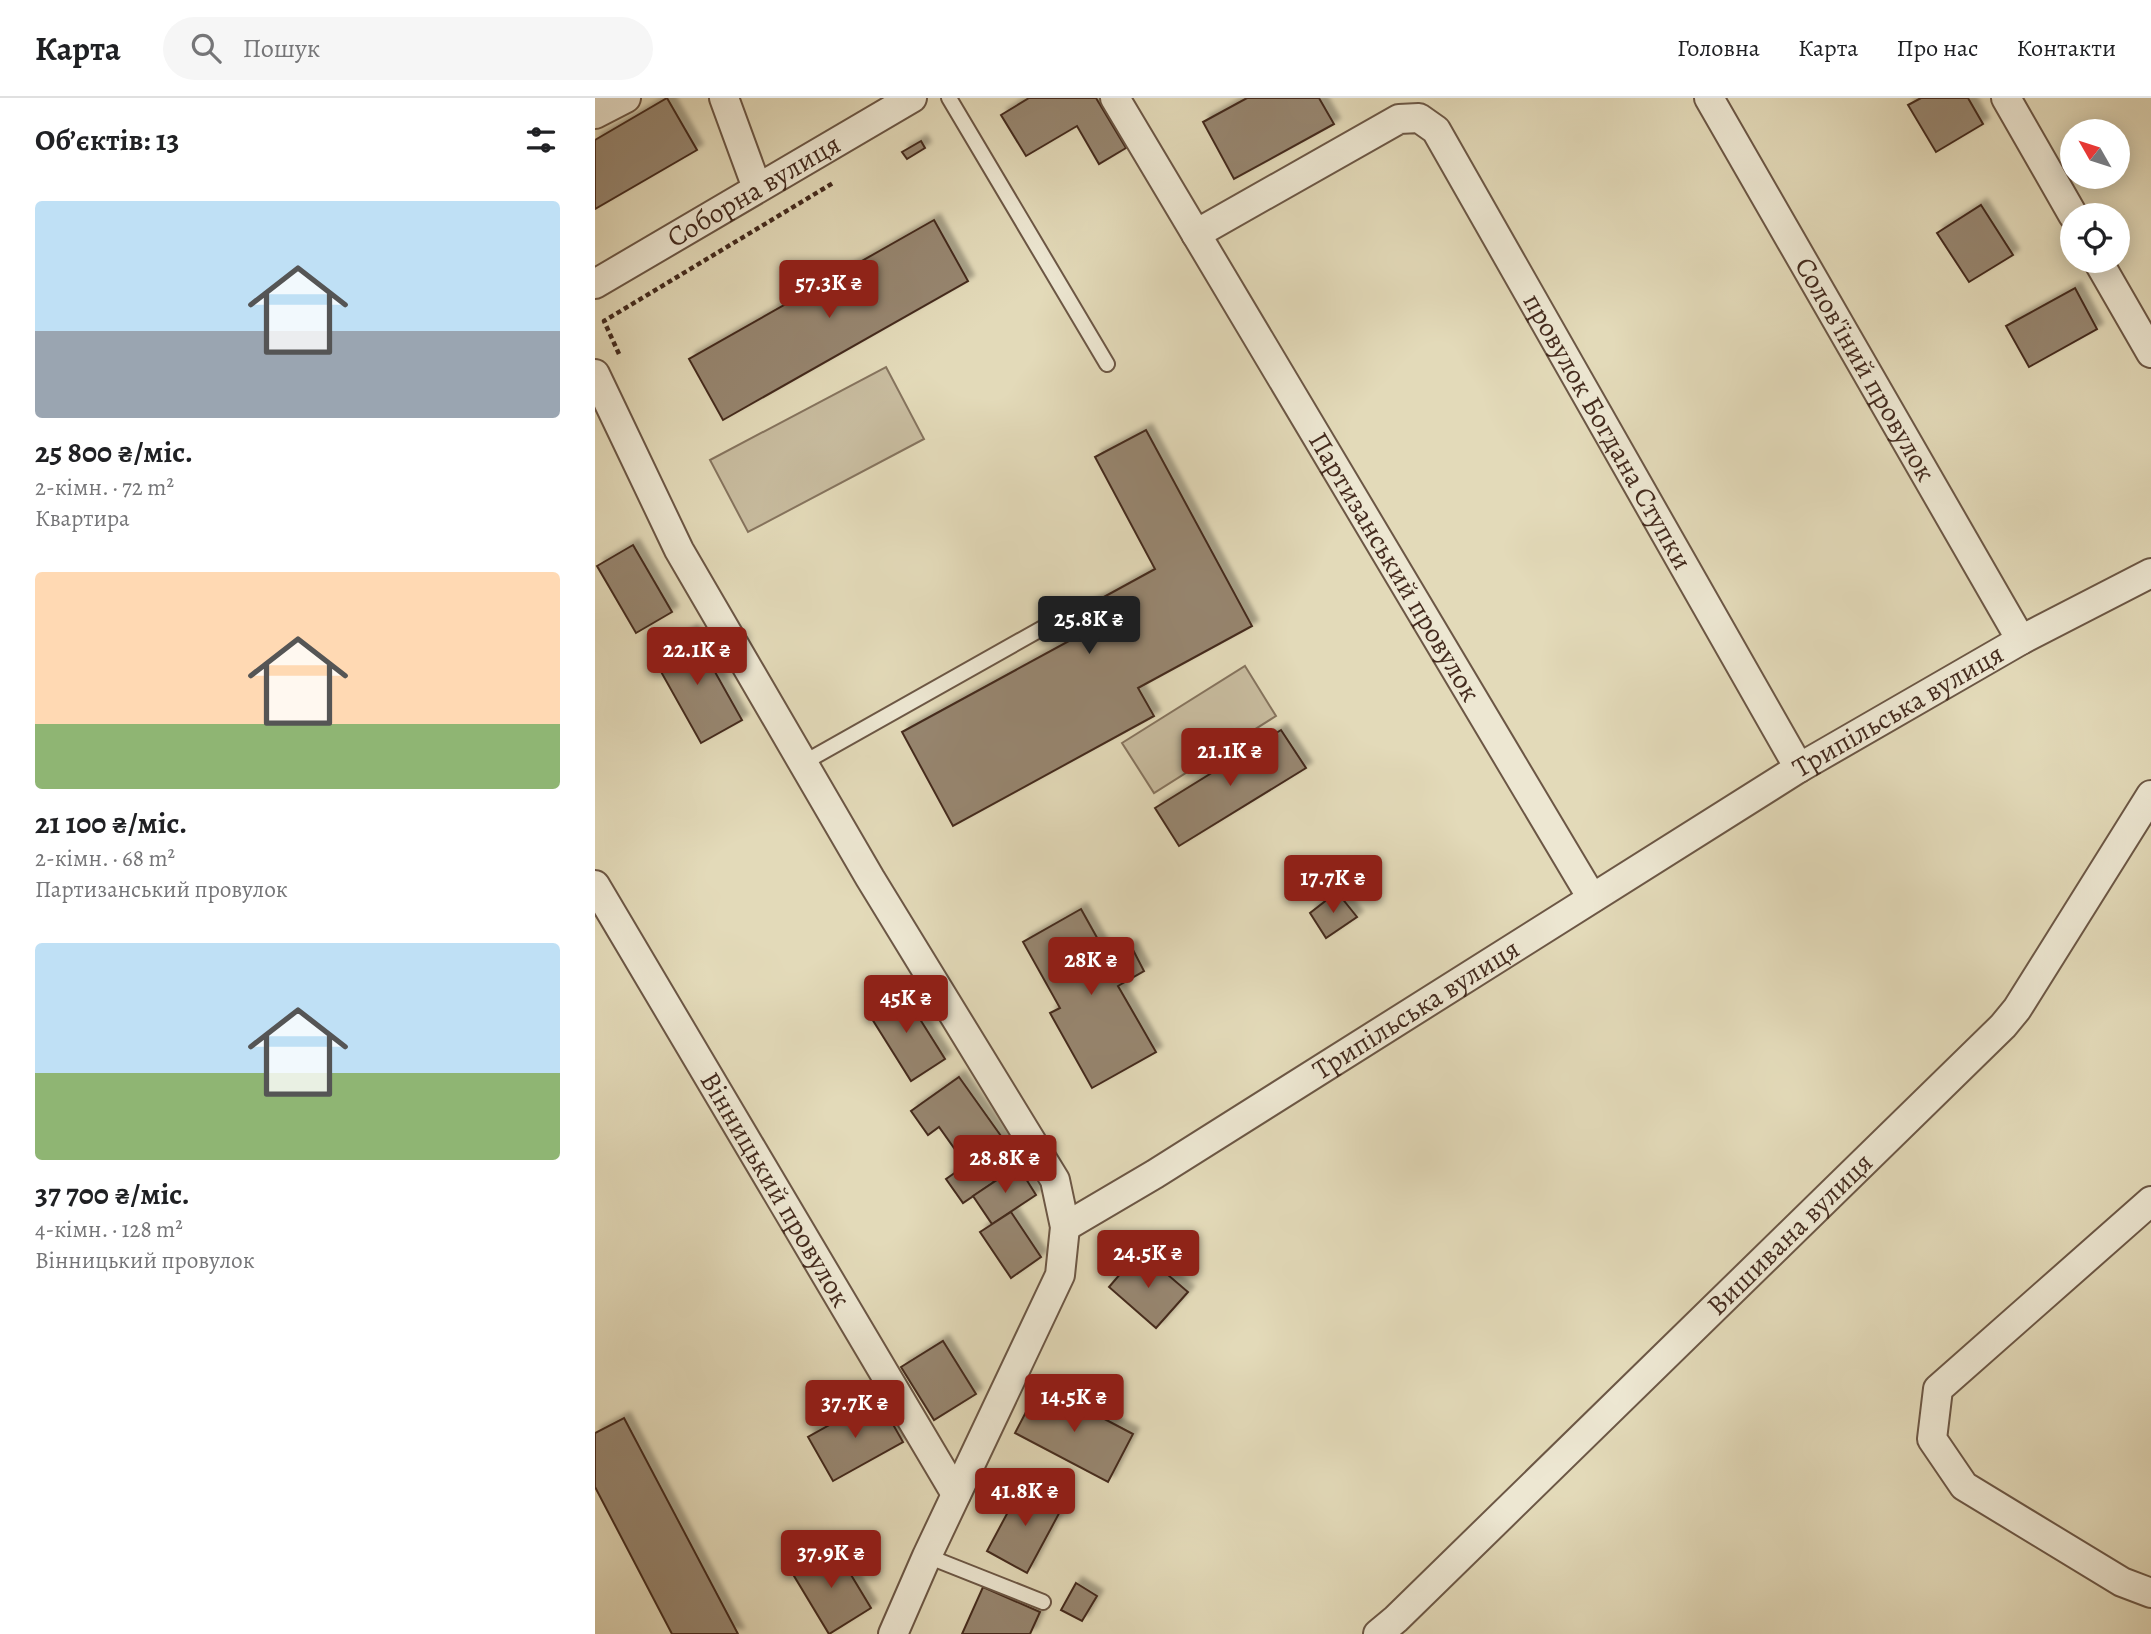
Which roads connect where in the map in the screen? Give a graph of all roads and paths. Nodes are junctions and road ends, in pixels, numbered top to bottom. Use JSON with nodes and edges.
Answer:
{"nodes":[{"id":1,"x":626,"y":98,"type":"edge"},
{"id":2,"x":724,"y":98,"type":"edge"},
{"id":3,"x":912,"y":98,"type":"edge"},
{"id":4,"x":949,"y":98,"type":"edge"},
{"id":5,"x":1115,"y":98,"type":"edge"},
{"id":6,"x":1709,"y":98,"type":"edge"},
{"id":7,"x":2006,"y":98,"type":"edge"},
{"id":8,"x":595,"y":114,"type":"edge"},
{"id":9,"x":838,"y":180,"type":"dead end"},
{"id":10,"x":757,"y":188,"type":"junction"},
{"id":11,"x":2066,"y":203,"type":"edge"},
{"id":12,"x":1196,"y":234,"type":"junction"},
{"id":13,"x":2105,"y":273,"type":"edge"},
{"id":14,"x":595,"y":284,"type":"edge"},
{"id":15,"x":2151,"y":353,"type":"edge"},
{"id":16,"x":621,"y":359,"type":"dead end"},
{"id":17,"x":1107,"y":365,"type":"dead end"},
{"id":18,"x":595,"y":374,"type":"edge"},
{"id":19,"x":2151,"y":573,"type":"edge"},
{"id":20,"x":1063,"y":616,"type":"dead end"},
{"id":21,"x":2021,"y":640,"type":"junction"},
{"id":22,"x":803,"y":763,"type":"junction"},
{"id":23,"x":1798,"y":768,"type":"junction"},
{"id":24,"x":2151,"y":796,"type":"edge"},
{"id":25,"x":595,"y":885,"type":"edge"},
{"id":26,"x":1592,"y":898,"type":"junction"},
{"id":27,"x":2151,"y":1201,"type":"edge"},
{"id":28,"x":1065,"y":1227,"type":"junction"},
{"id":29,"x":956,"y":1494,"type":"junction"},
{"id":30,"x":927,"y":1556,"type":"junction"},
{"id":31,"x":2151,"y":1593,"type":"edge"},
{"id":32,"x":1043,"y":1602,"type":"dead end"},
{"id":33,"x":893,"y":1634,"type":"edge"},
{"id":34,"x":1378,"y":1634,"type":"edge"}],
"edges":[{"from":1,"to":8,"type":"street"},
{"from":2,"to":10,"type":"street"},
{"from":3,"to":10,"type":"street","name":"Соборна вулиця"},
{"from":4,"to":17,"type":"lane"},
{"from":5,"to":12,"type":"street","name":"Партизанський провулок"},
{"from":6,"to":21,"type":"street","name":"Солов'їний провулок"},
{"from":7,"to":11,"type":"street"},
{"from":9,"to":16,"type":"path"},
{"from":10,"to":14,"type":"street","name":"Соборна вулиця"},
{"from":12,"to":23,"type":"street","name":"провулок Богдана Ступки"},
{"from":12,"to":26,"type":"street","name":"Партизанський провулок"},
{"from":13,"to":15,"type":"street"},
{"from":18,"to":22,"type":"street"},
{"from":19,"to":21,"type":"street","name":"Трипільська вулиця"},
{"from":20,"to":22,"type":"lane"},
{"from":21,"to":23,"type":"street","name":"Трипільська вулиця"},
{"from":22,"to":28,"type":"street"},
{"from":23,"to":26,"type":"street","name":"Трипільська вулиця"},
{"from":24,"to":34,"type":"street","name":"Вишивана вулиця"},
{"from":25,"to":29,"type":"street","name":"Вінницький провулок"},
{"from":26,"to":28,"type":"street","name":"Трипільська вулиця"},
{"from":27,"to":31,"type":"street"},
{"from":28,"to":29,"type":"street"},
{"from":29,"to":30,"type":"street"},
{"from":30,"to":32,"type":"lane"},
{"from":30,"to":33,"type":"street"}]}
